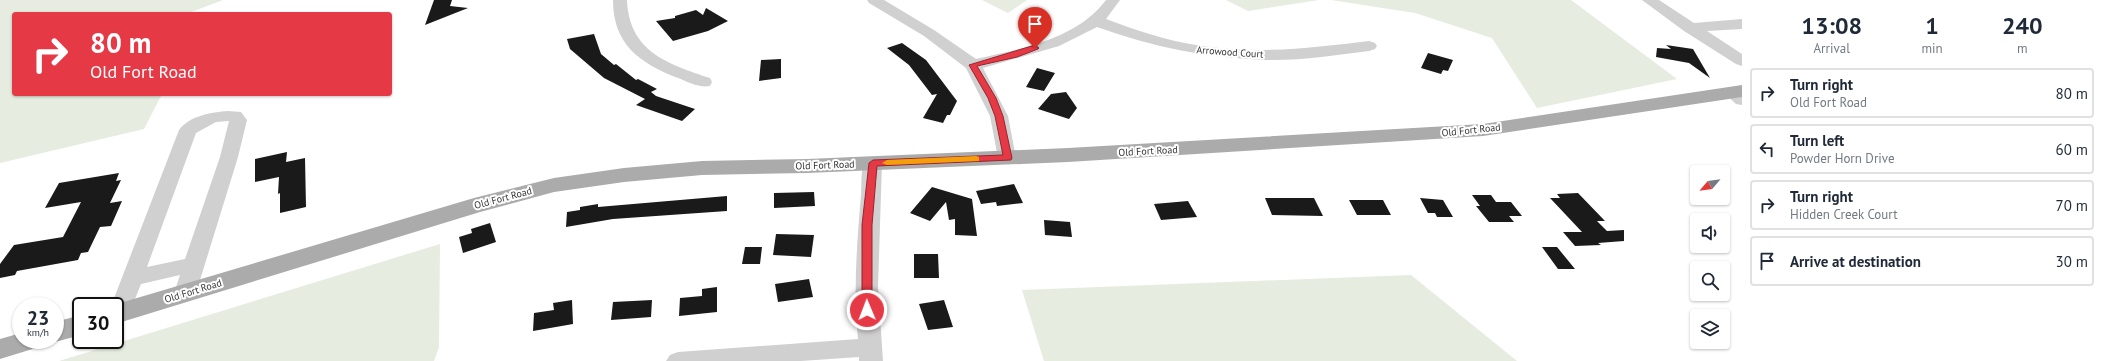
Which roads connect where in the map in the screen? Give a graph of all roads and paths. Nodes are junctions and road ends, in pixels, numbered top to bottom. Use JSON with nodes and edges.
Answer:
{"nodes":[{"id":1,"x":620,"y":0,"type":"edge"},
{"id":2,"x":874,"y":0,"type":"edge"},
{"id":3,"x":1113,"y":0,"type":"edge"},
{"id":4,"x":1649,"y":0,"type":"edge"},
{"id":5,"x":1096,"y":21,"type":"junction"},
{"id":6,"x":1742,"y":24,"type":"edge"},
{"id":7,"x":1689,"y":28,"type":"junction"},
{"id":8,"x":1369,"y":46,"type":"dead end"},
{"id":9,"x":1742,"y":61,"type":"edge"},
{"id":10,"x":973,"y":65,"type":"junction"},
{"id":11,"x":704,"y":82,"type":"dead end"},
{"id":12,"x":1739,"y":95,"type":"edge"},
{"id":13,"x":1008,"y":158,"type":"junction"},
{"id":14,"x":873,"y":163,"type":"junction"},
{"id":15,"x":194,"y":265,"type":"junction"},
{"id":16,"x":132,"y":278,"type":"junction"},
{"id":17,"x":185,"y":293,"type":"junction"},
{"id":18,"x":124,"y":297,"type":"edge"},
{"id":19,"x":124,"y":312,"type":"edge"},
{"id":20,"x":12,"y":345,"type":"edge"},
{"id":21,"x":0,"y":349,"type":"edge"},
{"id":22,"x":870,"y":354,"type":"edge"},
{"id":23,"x":678,"y":361,"type":"edge"}],
"edges":[{"from":1,"to":11,"type":"street"},
{"from":2,"to":10,"type":"street"},
{"from":3,"to":5,"type":"street"},
{"from":4,"to":7,"type":"street"},
{"from":5,"to":8,"type":"street","name":"Arrowood Court"},
{"from":5,"to":10,"type":"street"},
{"from":6,"to":7,"type":"street"},
{"from":7,"to":9,"type":"street"},
{"from":10,"to":13,"type":"street"},
{"from":12,"to":13,"type":"main road","name":"Old Fort Road"},
{"from":13,"to":14,"type":"main road","name":"Old Fort Road"},
{"from":14,"to":17,"type":"main road","name":"Old Fort Road"},
{"from":14,"to":22,"type":"street"},
{"from":15,"to":16,"type":"street"},
{"from":15,"to":16,"type":"street"},
{"from":15,"to":17,"type":"street"},
{"from":16,"to":18,"type":"street"},
{"from":17,"to":19,"type":"main road","name":"Old Fort Road"},
{"from":20,"to":21,"type":"main road"},
{"from":22,"to":23,"type":"street"}]}
